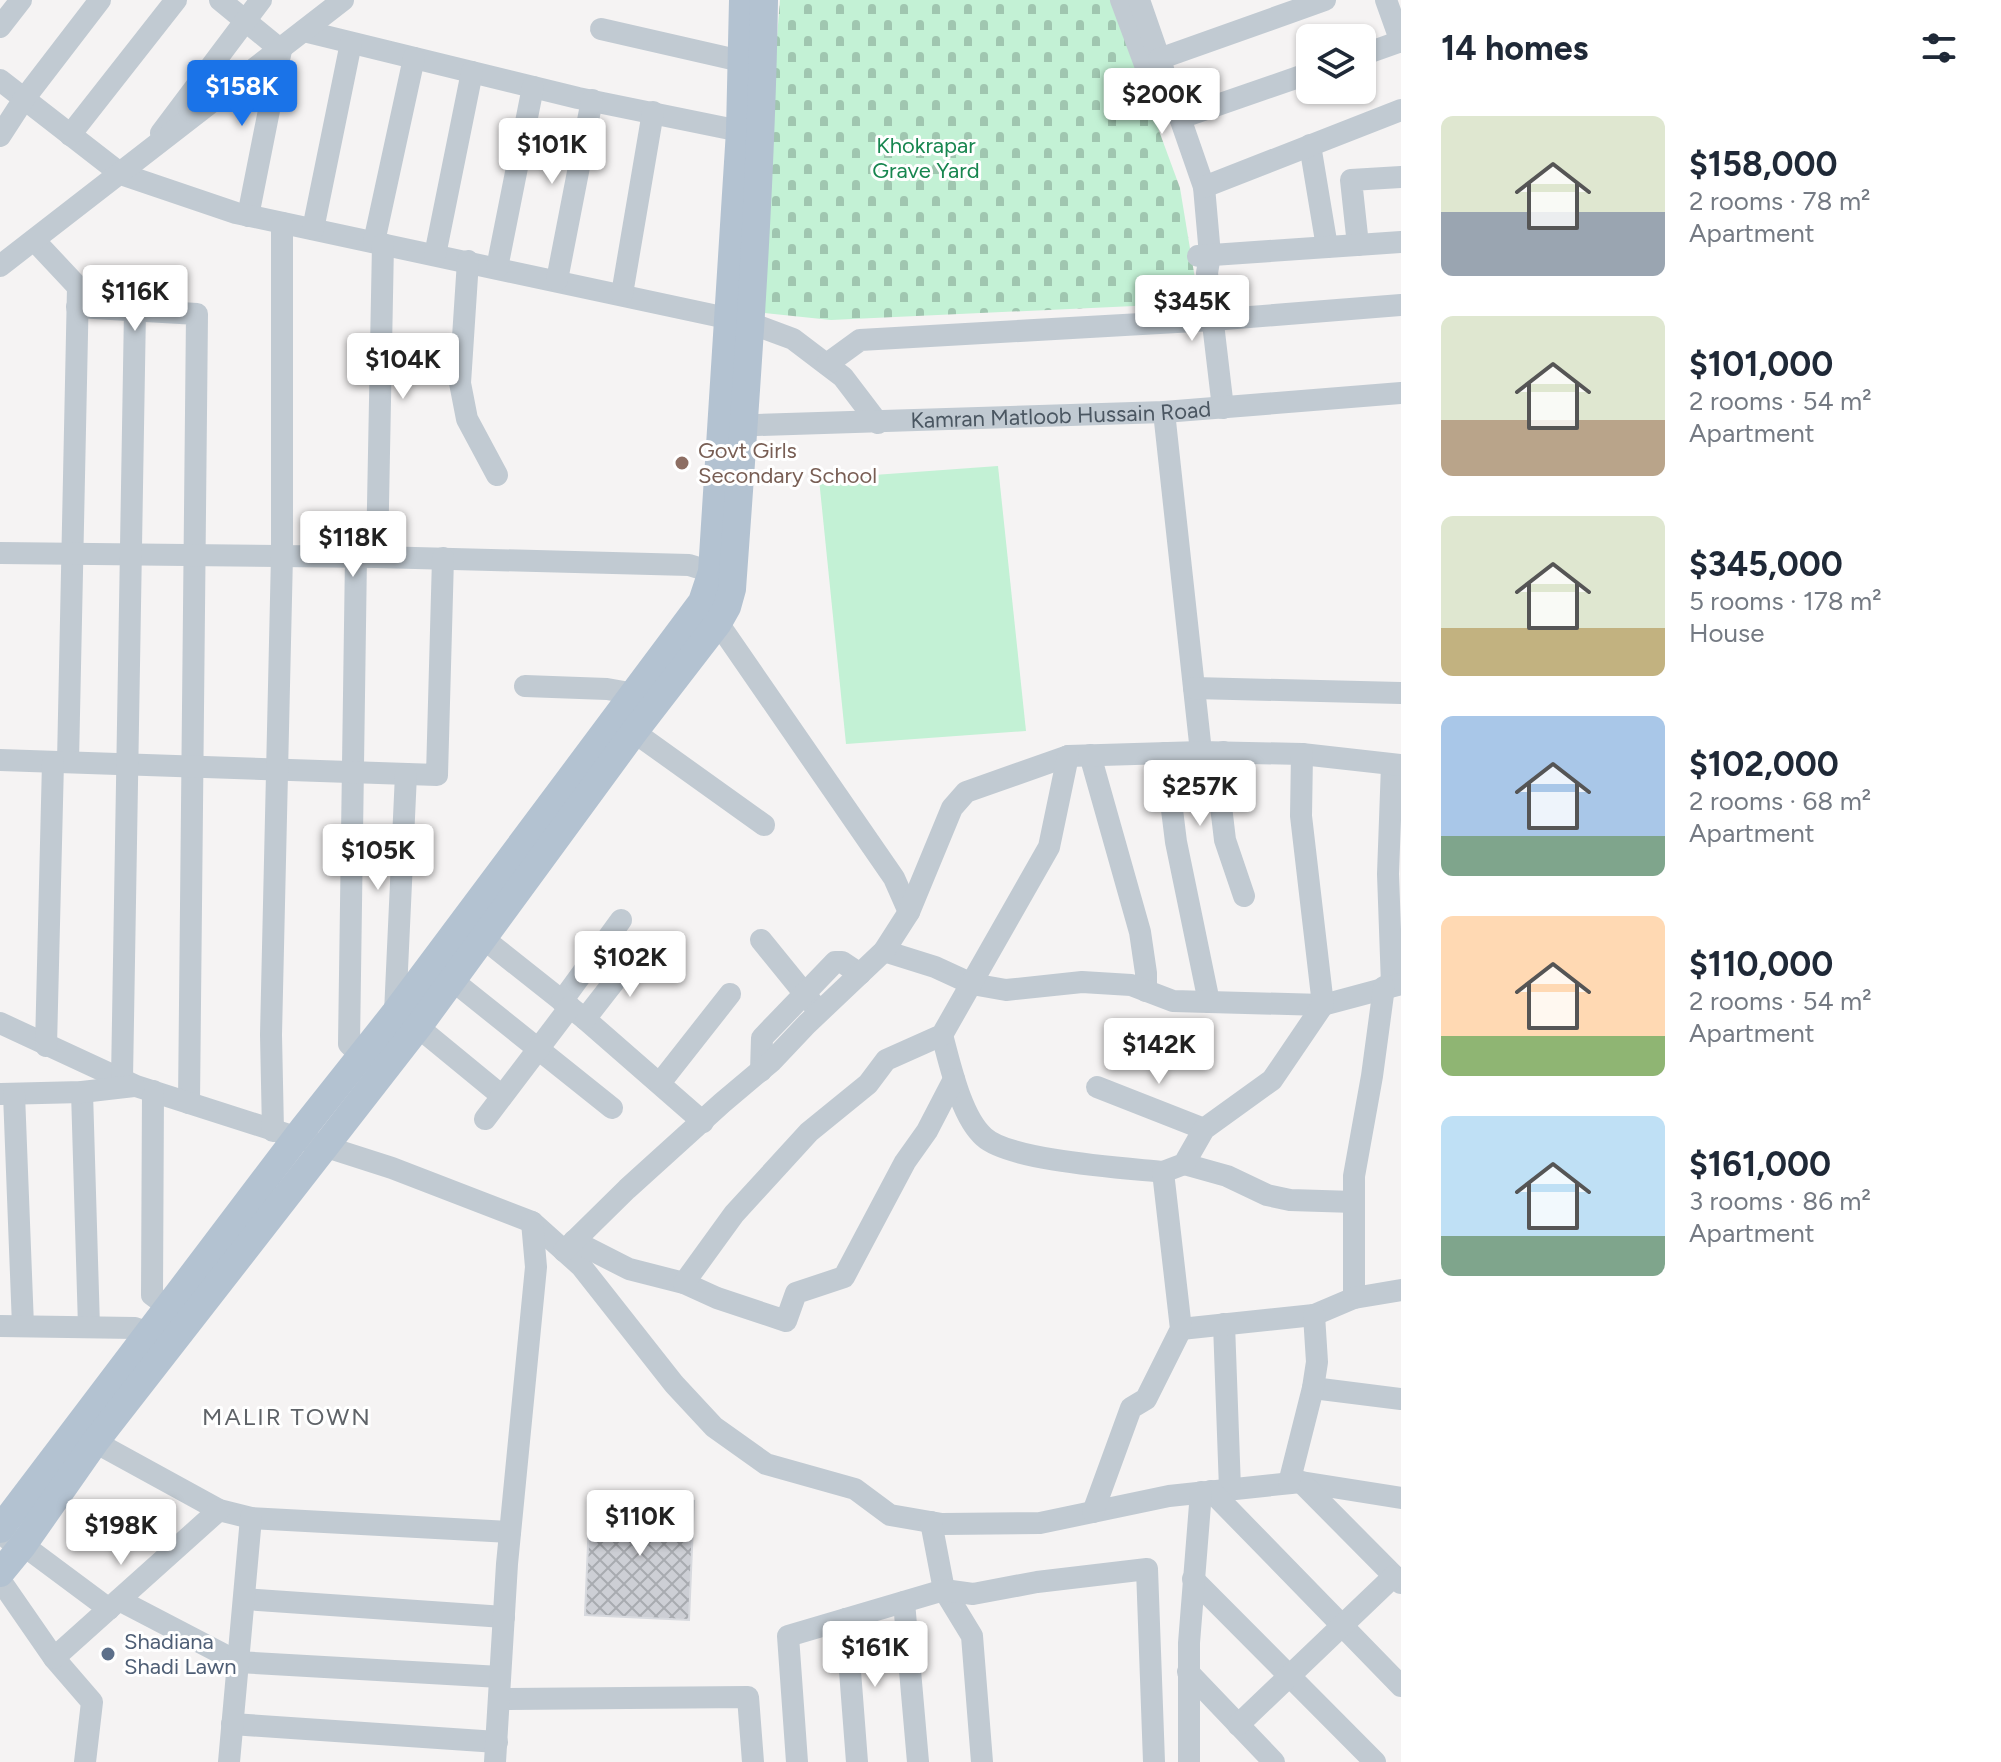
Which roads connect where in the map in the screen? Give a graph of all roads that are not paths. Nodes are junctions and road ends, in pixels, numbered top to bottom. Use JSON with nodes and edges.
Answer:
{"nodes":[{"id":1,"x":21,"y":0,"type":"edge"},
{"id":2,"x":100,"y":0,"type":"edge"},
{"id":3,"x":176,"y":0,"type":"edge"},
{"id":4,"x":220,"y":0,"type":"edge"},
{"id":5,"x":261,"y":0,"type":"edge"},
{"id":6,"x":343,"y":0,"type":"edge"},
{"id":7,"x":743,"y":0,"type":"edge"},
{"id":8,"x":764,"y":0,"type":"edge"},
{"id":9,"x":1121,"y":0,"type":"edge"},
{"id":10,"x":1139,"y":0,"type":"edge"},
{"id":11,"x":1325,"y":0,"type":"edge"},
{"id":12,"x":1386,"y":0,"type":"edge"},
{"id":13,"x":245,"y":21,"type":"junction"},
{"id":14,"x":0,"y":27,"type":"edge"},
{"id":15,"x":601,"y":29,"type":"dead end"},
{"id":16,"x":304,"y":31,"type":"junction"},
{"id":17,"x":1401,"y":42,"type":"edge"},
{"id":18,"x":351,"y":43,"type":"junction"},
{"id":19,"x":281,"y":50,"type":"junction"},
{"id":20,"x":1376,"y":50,"type":"edge"},
{"id":21,"x":414,"y":58,"type":"junction"},
{"id":22,"x":1159,"y":59,"type":"junction"},
{"id":23,"x":741,"y":61,"type":"junction"},
{"id":24,"x":472,"y":72,"type":"junction"},
{"id":25,"x":1296,"y":78,"type":"edge"},
{"id":26,"x":0,"y":80,"type":"edge"},
{"id":27,"x":533,"y":87,"type":"junction"},
{"id":28,"x":24,"y":99,"type":"junction"},
{"id":29,"x":592,"y":100,"type":"junction"},
{"id":30,"x":1401,"y":110,"type":"edge"},
{"id":31,"x":653,"y":112,"type":"junction"},
{"id":32,"x":1180,"y":118,"type":"junction"},
{"id":33,"x":740,"y":131,"type":"junction"},
{"id":34,"x":70,"y":135,"type":"junction"},
{"id":35,"x":0,"y":136,"type":"edge"},
{"id":36,"x":1310,"y":145,"type":"junction"},
{"id":37,"x":142,"y":159,"type":"junction"},
{"id":38,"x":121,"y":174,"type":"junction"},
{"id":39,"x":1401,"y":177,"type":"edge"},
{"id":40,"x":1204,"y":187,"type":"junction"},
{"id":41,"x":248,"y":216,"type":"junction"},
{"id":42,"x":282,"y":223,"type":"junction"},
{"id":43,"x":313,"y":229,"type":"junction"},
{"id":44,"x":34,"y":240,"type":"junction"},
{"id":45,"x":1401,"y":242,"type":"edge"},
{"id":46,"x":379,"y":243,"type":"junction"},
{"id":47,"x":1358,"y":245,"type":"junction"},
{"id":48,"x":1327,"y":247,"type":"junction"},
{"id":49,"x":435,"y":255,"type":"junction"},
{"id":50,"x":468,"y":261,"type":"junction"},
{"id":51,"x":1204,"y":261,"type":"junction"},
{"id":52,"x":0,"y":266,"type":"edge"},
{"id":53,"x":497,"y":268,"type":"junction"},
{"id":54,"x":557,"y":280,"type":"junction"},
{"id":55,"x":622,"y":294,"type":"junction"},
{"id":56,"x":1401,"y":305,"type":"edge"},
{"id":57,"x":77,"y":307,"type":"junction"},
{"id":58,"x":135,"y":310,"type":"junction"},
{"id":59,"x":739,"y":320,"type":"junction"},
{"id":60,"x":1212,"y":320,"type":"junction"},
{"id":61,"x":827,"y":364,"type":"junction"},
{"id":62,"x":1401,"y":393,"type":"edge"},
{"id":63,"x":1223,"y":408,"type":"junction"},
{"id":64,"x":1164,"y":412,"type":"junction"},
{"id":65,"x":878,"y":423,"type":"junction"},
{"id":66,"x":733,"y":426,"type":"junction"},
{"id":67,"x":497,"y":475,"type":"dead end"},
{"id":68,"x":0,"y":553,"type":"edge"},
{"id":69,"x":72,"y":554,"type":"junction"},
{"id":70,"x":131,"y":554,"type":"junction"},
{"id":71,"x":194,"y":554,"type":"junction"},
{"id":72,"x":282,"y":555,"type":"junction"},
{"id":73,"x":366,"y":557,"type":"junction"},
{"id":74,"x":443,"y":558,"type":"junction"},
{"id":75,"x":712,"y":572,"type":"junction"},
{"id":76,"x":718,"y":623,"type":"junction"},
{"id":77,"x":525,"y":686,"type":"dead end"},
{"id":78,"x":1194,"y":688,"type":"junction"},
{"id":79,"x":1401,"y":693,"type":"edge"},
{"id":80,"x":635,"y":694,"type":"junction"},
{"id":81,"x":634,"y":732,"type":"junction"},
{"id":82,"x":1212,"y":752,"type":"junction"},
{"id":83,"x":1165,"y":753,"type":"junction"},
{"id":84,"x":1302,"y":754,"type":"junction"},
{"id":85,"x":1079,"y":755,"type":"junction"},
{"id":86,"x":0,"y":760,"type":"edge"},
{"id":87,"x":61,"y":762,"type":"junction"},
{"id":88,"x":128,"y":764,"type":"junction"},
{"id":89,"x":192,"y":765,"type":"junction"},
{"id":90,"x":1396,"y":765,"type":"edge"},
{"id":91,"x":277,"y":768,"type":"junction"},
{"id":92,"x":353,"y":771,"type":"junction"},
{"id":93,"x":406,"y":774,"type":"junction"},
{"id":94,"x":585,"y":779,"type":"junction"},
{"id":95,"x":764,"y":825,"type":"dead end"},
{"id":96,"x":1244,"y":896,"type":"dead end"},
{"id":97,"x":909,"y":912,"type":"junction"},
{"id":98,"x":621,"y":920,"type":"dead end"},
{"id":99,"x":484,"y":939,"type":"junction"},
{"id":100,"x":761,"y":940,"type":"dead end"},
{"id":101,"x":638,"y":951,"type":"dead end"},
{"id":102,"x":884,"y":951,"type":"junction"},
{"id":103,"x":860,"y":974,"type":"junction"},
{"id":104,"x":452,"y":980,"type":"junction"},
{"id":105,"x":972,"y":984,"type":"junction"},
{"id":106,"x":1392,"y":985,"type":"edge"},
{"id":107,"x":1146,"y":991,"type":"junction"},
{"id":108,"x":730,"y":994,"type":"dead end"},
{"id":109,"x":804,"y":994,"type":"junction"},
{"id":110,"x":1209,"y":1002,"type":"junction"},
{"id":111,"x":1323,"y":1005,"type":"junction"},
{"id":112,"x":572,"y":1009,"type":"junction"},
{"id":113,"x":819,"y":1012,"type":"junction"},
{"id":114,"x":406,"y":1020,"type":"junction"},
{"id":115,"x":0,"y":1023,"type":"edge"},
{"id":116,"x":942,"y":1035,"type":"junction"},
{"id":117,"x":46,"y":1046,"type":"junction"},
{"id":118,"x":537,"y":1049,"type":"junction"},
{"id":119,"x":361,"y":1056,"type":"junction"},
{"id":120,"x":761,"y":1071,"type":"junction"},
{"id":121,"x":954,"y":1079,"type":"junction"},
{"id":122,"x":660,"y":1083,"type":"junction"},
{"id":123,"x":137,"y":1085,"type":"junction"},
{"id":124,"x":1097,"y":1087,"type":"dead end"},
{"id":125,"x":82,"y":1092,"type":"junction"},
{"id":126,"x":7,"y":1094,"type":"edge"},
{"id":127,"x":502,"y":1096,"type":"junction"},
{"id":128,"x":189,"y":1103,"type":"junction"},
{"id":129,"x":612,"y":1108,"type":"dead end"},
{"id":130,"x":485,"y":1119,"type":"dead end"},
{"id":131,"x":703,"y":1122,"type":"junction"},
{"id":132,"x":1204,"y":1129,"type":"junction"},
{"id":133,"x":285,"y":1134,"type":"junction"},
{"id":134,"x":327,"y":1146,"type":"junction"},
{"id":135,"x":1174,"y":1168,"type":"junction"},
{"id":136,"x":1354,"y":1202,"type":"junction"},
{"id":137,"x":532,"y":1222,"type":"junction"},
{"id":138,"x":569,"y":1246,"type":"junction"},
{"id":139,"x":684,"y":1283,"type":"junction"},
{"id":140,"x":1401,"y":1290,"type":"edge"},
{"id":141,"x":1354,"y":1298,"type":"junction"},
{"id":142,"x":167,"y":1306,"type":"junction"},
{"id":143,"x":1314,"y":1315,"type":"junction"},
{"id":144,"x":1224,"y":1324,"type":"junction"},
{"id":145,"x":0,"y":1326,"type":"edge"},
{"id":146,"x":23,"y":1326,"type":"junction"},
{"id":147,"x":89,"y":1327,"type":"junction"},
{"id":148,"x":1181,"y":1329,"type":"junction"},
{"id":149,"x":149,"y":1333,"type":"junction"},
{"id":150,"x":1313,"y":1388,"type":"junction"},
{"id":151,"x":1401,"y":1399,"type":"edge"},
{"id":152,"x":95,"y":1442,"type":"junction"},
{"id":153,"x":1295,"y":1482,"type":"junction"},
{"id":154,"x":1214,"y":1491,"type":"junction"},
{"id":155,"x":1401,"y":1498,"type":"edge"},
{"id":156,"x":219,"y":1510,"type":"junction"},
{"id":157,"x":1093,"y":1512,"type":"junction"},
{"id":158,"x":251,"y":1518,"type":"junction"},
{"id":159,"x":931,"y":1522,"type":"junction"},
{"id":160,"x":510,"y":1532,"type":"junction"},
{"id":161,"x":8,"y":1537,"type":"edge"},
{"id":162,"x":0,"y":1573,"type":"edge"},
{"id":163,"x":1193,"y":1579,"type":"junction"},
{"id":164,"x":0,"y":1580,"type":"edge"},
{"id":165,"x":1397,"y":1580,"type":"edge"},
{"id":166,"x":944,"y":1590,"type":"junction"},
{"id":167,"x":244,"y":1599,"type":"junction"},
{"id":168,"x":904,"y":1602,"type":"junction"},
{"id":169,"x":114,"y":1604,"type":"junction"},
{"id":170,"x":504,"y":1617,"type":"junction"},
{"id":171,"x":846,"y":1619,"type":"junction"},
{"id":172,"x":1342,"y":1623,"type":"junction"},
{"id":173,"x":54,"y":1658,"type":"junction"},
{"id":174,"x":238,"y":1662,"type":"junction"},
{"id":175,"x":1188,"y":1672,"type":"junction"},
{"id":176,"x":1290,"y":1675,"type":"junction"},
{"id":177,"x":1401,"y":1686,"type":"edge"},
{"id":178,"x":500,"y":1688,"type":"junction"},
{"id":179,"x":232,"y":1724,"type":"junction"},
{"id":180,"x":1238,"y":1725,"type":"junction"},
{"id":181,"x":496,"y":1752,"type":"edge"},
{"id":182,"x":85,"y":1762,"type":"edge"},
{"id":183,"x":229,"y":1762,"type":"edge"},
{"id":184,"x":753,"y":1762,"type":"edge"},
{"id":185,"x":797,"y":1762,"type":"edge"},
{"id":186,"x":857,"y":1762,"type":"edge"},
{"id":187,"x":918,"y":1762,"type":"edge"},
{"id":188,"x":982,"y":1762,"type":"edge"},
{"id":189,"x":1154,"y":1762,"type":"edge"},
{"id":190,"x":1189,"y":1762,"type":"edge"},
{"id":191,"x":1274,"y":1762,"type":"edge"},
{"id":192,"x":1375,"y":1762,"type":"edge"}],
"edges":[{"from":1,"to":14,"type":"street"},
{"from":2,"to":28,"type":"street"},
{"from":3,"to":34,"type":"street"},
{"from":4,"to":13,"type":"street"},
{"from":5,"to":13,"type":"street"},
{"from":6,"to":16,"type":"street"},
{"from":7,"to":23,"type":"main road"},
{"from":8,"to":59,"type":"main road"},
{"from":9,"to":51,"type":"street"},
{"from":10,"to":22,"type":"street"},
{"from":11,"to":22,"type":"street"},
{"from":12,"to":17,"type":"street"},
{"from":13,"to":19,"type":"street"},
{"from":13,"to":37,"type":"street"},
{"from":15,"to":23,"type":"street"},
{"from":16,"to":18,"type":"street"},
{"from":16,"to":19,"type":"street"},
{"from":17,"to":20,"type":"street"},
{"from":18,"to":21,"type":"street"},
{"from":18,"to":43,"type":"street"},
{"from":19,"to":37,"type":"street"},
{"from":19,"to":41,"type":"street"},
{"from":21,"to":24,"type":"street"},
{"from":21,"to":46,"type":"street"},
{"from":22,"to":32,"type":"street"},
{"from":23,"to":33,"type":"main road"},
{"from":24,"to":27,"type":"street"},
{"from":24,"to":49,"type":"street"},
{"from":25,"to":32,"type":"street"},
{"from":26,"to":28,"type":"street"},
{"from":27,"to":29,"type":"street"},
{"from":27,"to":53,"type":"street"},
{"from":28,"to":34,"type":"street"},
{"from":28,"to":35,"type":"street"},
{"from":29,"to":31,"type":"street"},
{"from":29,"to":54,"type":"street"},
{"from":30,"to":36,"type":"street"},
{"from":31,"to":33,"type":"street"},
{"from":31,"to":55,"type":"street"},
{"from":32,"to":40,"type":"street"},
{"from":33,"to":59,"type":"main road"},
{"from":34,"to":38,"type":"street"},
{"from":36,"to":40,"type":"street"},
{"from":36,"to":48,"type":"street"},
{"from":37,"to":38,"type":"street"},
{"from":38,"to":41,"type":"street"},
{"from":38,"to":44,"type":"street"},
{"from":39,"to":47,"type":"street"},
{"from":40,"to":51,"type":"street"},
{"from":41,"to":42,"type":"street"},
{"from":42,"to":43,"type":"street"},
{"from":42,"to":72,"type":"street"},
{"from":43,"to":46,"type":"street"},
{"from":44,"to":52,"type":"street"},
{"from":44,"to":57,"type":"street"},
{"from":45,"to":47,"type":"street"},
{"from":46,"to":49,"type":"street"},
{"from":46,"to":73,"type":"street"},
{"from":47,"to":48,"type":"street"},
{"from":48,"to":51,"type":"street"},
{"from":49,"to":50,"type":"street"},
{"from":50,"to":53,"type":"street"},
{"from":50,"to":67,"type":"street"},
{"from":51,"to":60,"type":"street"},
{"from":53,"to":54,"type":"street"},
{"from":54,"to":55,"type":"street"},
{"from":55,"to":59,"type":"street"},
{"from":56,"to":60,"type":"street"},
{"from":57,"to":58,"type":"street"},
{"from":57,"to":69,"type":"street"},
{"from":58,"to":70,"type":"street"},
{"from":58,"to":71,"type":"street"},
{"from":59,"to":61,"type":"street"},
{"from":59,"to":66,"type":"main road"},
{"from":60,"to":61,"type":"street"},
{"from":60,"to":63,"type":"street"},
{"from":61,"to":65,"type":"street"},
{"from":62,"to":63,"type":"street","name":"Kamran Matloob Hussain Road"},
{"from":63,"to":64,"type":"street","name":"Kamran Matloob Hussain Road"},
{"from":64,"to":65,"type":"street","name":"Kamran Matloob Hussain Road"},
{"from":64,"to":78,"type":"street"},
{"from":65,"to":66,"type":"street","name":"Kamran Matloob Hussain Road"},
{"from":66,"to":75,"type":"main road"},
{"from":66,"to":76,"type":"main road"},
{"from":68,"to":69,"type":"street"},
{"from":69,"to":70,"type":"street"},
{"from":69,"to":87,"type":"street"},
{"from":70,"to":71,"type":"street"},
{"from":70,"to":88,"type":"street"},
{"from":71,"to":72,"type":"street"},
{"from":71,"to":89,"type":"street"},
{"from":72,"to":73,"type":"street"},
{"from":72,"to":91,"type":"street"},
{"from":73,"to":74,"type":"street"},
{"from":73,"to":92,"type":"street"},
{"from":74,"to":75,"type":"street"},
{"from":74,"to":93,"type":"street"},
{"from":75,"to":80,"type":"main road"},
{"from":76,"to":81,"type":"main road"},
{"from":76,"to":97,"type":"street"},
{"from":77,"to":80,"type":"street"},
{"from":78,"to":79,"type":"street"},
{"from":78,"to":82,"type":"street"},
{"from":80,"to":94,"type":"main road"},
{"from":81,"to":94,"type":"main road"},
{"from":81,"to":95,"type":"street"},
{"from":82,"to":83,"type":"street"},
{"from":82,"to":84,"type":"street"},
{"from":82,"to":96,"type":"street"},
{"from":83,"to":85,"type":"street"},
{"from":83,"to":110,"type":"street"},
{"from":84,"to":90,"type":"street"},
{"from":84,"to":111,"type":"street"},
{"from":85,"to":97,"type":"street"},
{"from":85,"to":105,"type":"street"},
{"from":85,"to":107,"type":"street"},
{"from":86,"to":87,"type":"street"},
{"from":87,"to":88,"type":"street"},
{"from":87,"to":117,"type":"street"},
{"from":88,"to":89,"type":"street"},
{"from":88,"to":123,"type":"street"},
{"from":89,"to":91,"type":"street"},
{"from":89,"to":128,"type":"street"},
{"from":90,"to":106,"type":"street"},
{"from":91,"to":92,"type":"street"},
{"from":91,"to":133,"type":"street"},
{"from":92,"to":93,"type":"street"},
{"from":92,"to":119,"type":"street"},
{"from":93,"to":114,"type":"street"},
{"from":94,"to":99,"type":"main road"},
{"from":94,"to":114,"type":"main road"},
{"from":97,"to":102,"type":"street"},
{"from":98,"to":112,"type":"street"},
{"from":99,"to":104,"type":"main road"},
{"from":99,"to":112,"type":"street"},
{"from":100,"to":109,"type":"street"},
{"from":101,"to":112,"type":"street"},
{"from":102,"to":103,"type":"street"},
{"from":102,"to":105,"type":"street"},
{"from":103,"to":109,"type":"street"},
{"from":103,"to":113,"type":"street"},
{"from":104,"to":114,"type":"main road"},
{"from":104,"to":118,"type":"street"},
{"from":105,"to":107,"type":"street"},
{"from":105,"to":116,"type":"street"},
{"from":106,"to":111,"type":"street"},
{"from":106,"to":136,"type":"street"},
{"from":107,"to":110,"type":"street"},
{"from":108,"to":122,"type":"street"},
{"from":109,"to":113,"type":"street"},
{"from":109,"to":120,"type":"street"},
{"from":110,"to":111,"type":"street"},
{"from":111,"to":132,"type":"street"},
{"from":112,"to":118,"type":"street"},
{"from":112,"to":122,"type":"street"},
{"from":113,"to":120,"type":"street"},
{"from":114,"to":119,"type":"main road"},
{"from":114,"to":127,"type":"street"},
{"from":114,"to":134,"type":"main road"},
{"from":115,"to":117,"type":"street"},
{"from":116,"to":121,"type":"street"},
{"from":116,"to":139,"type":"street"},
{"from":117,"to":123,"type":"street"},
{"from":118,"to":127,"type":"street"},
{"from":118,"to":129,"type":"street"},
{"from":119,"to":133,"type":"main road"},
{"from":120,"to":131,"type":"street"},
{"from":121,"to":135,"type":"street"},
{"from":121,"to":139,"type":"street"},
{"from":122,"to":131,"type":"street"},
{"from":123,"to":125,"type":"street"},
{"from":123,"to":128,"type":"street"},
{"from":123,"to":142,"type":"street"},
{"from":124,"to":132,"type":"street"},
{"from":125,"to":126,"type":"street"},
{"from":125,"to":147,"type":"street"},
{"from":126,"to":146,"type":"street"},
{"from":127,"to":130,"type":"street"},
{"from":128,"to":133,"type":"street"},
{"from":131,"to":138,"type":"street"},
{"from":132,"to":135,"type":"street"},
{"from":133,"to":134,"type":"street"},
{"from":133,"to":142,"type":"main road"},
{"from":134,"to":137,"type":"street"},
{"from":134,"to":152,"type":"main road"},
{"from":135,"to":136,"type":"street"},
{"from":135,"to":148,"type":"street"},
{"from":136,"to":141,"type":"street"},
{"from":137,"to":138,"type":"street"},
{"from":137,"to":160,"type":"street"},
{"from":138,"to":139,"type":"street"},
{"from":138,"to":159,"type":"street"},
{"from":140,"to":141,"type":"street"},
{"from":141,"to":143,"type":"street"},
{"from":142,"to":149,"type":"main road"},
{"from":143,"to":144,"type":"street"},
{"from":143,"to":150,"type":"street"},
{"from":144,"to":148,"type":"street"},
{"from":144,"to":154,"type":"street"},
{"from":145,"to":146,"type":"street"},
{"from":146,"to":147,"type":"street"},
{"from":147,"to":149,"type":"street"},
{"from":148,"to":157,"type":"street"},
{"from":149,"to":161,"type":"main road"},
{"from":150,"to":151,"type":"street"},
{"from":150,"to":153,"type":"street"},
{"from":152,"to":156,"type":"street"},
{"from":152,"to":161,"type":"main road"},
{"from":153,"to":154,"type":"street"},
{"from":153,"to":155,"type":"street"},
{"from":153,"to":165,"type":"street"},
{"from":154,"to":157,"type":"street"},
{"from":154,"to":163,"type":"street"},
{"from":154,"to":172,"type":"street"},
{"from":156,"to":158,"type":"street"},
{"from":156,"to":169,"type":"street"},
{"from":157,"to":159,"type":"street"},
{"from":158,"to":160,"type":"street"},
{"from":158,"to":167,"type":"street"},
{"from":159,"to":166,"type":"street"},
{"from":160,"to":170,"type":"street"},
{"from":161,"to":162,"type":"main road"},
{"from":161,"to":169,"type":"street"},
{"from":163,"to":175,"type":"street"},
{"from":163,"to":176,"type":"street"},
{"from":164,"to":173,"type":"street"},
{"from":165,"to":172,"type":"street"},
{"from":166,"to":168,"type":"street"},
{"from":166,"to":188,"type":"street"},
{"from":166,"to":189,"type":"street"},
{"from":167,"to":170,"type":"street"},
{"from":167,"to":174,"type":"street"},
{"from":168,"to":171,"type":"street"},
{"from":168,"to":187,"type":"street"},
{"from":169,"to":173,"type":"street"},
{"from":169,"to":174,"type":"street"},
{"from":170,"to":178,"type":"street"},
{"from":171,"to":185,"type":"street"},
{"from":171,"to":186,"type":"street"},
{"from":172,"to":176,"type":"street"},
{"from":172,"to":177,"type":"street"},
{"from":173,"to":182,"type":"street"},
{"from":174,"to":178,"type":"street"},
{"from":174,"to":179,"type":"street"},
{"from":175,"to":180,"type":"street"},
{"from":175,"to":190,"type":"street"},
{"from":176,"to":180,"type":"street"},
{"from":176,"to":192,"type":"street"},
{"from":178,"to":181,"type":"street"},
{"from":178,"to":184,"type":"street"},
{"from":179,"to":181,"type":"street"},
{"from":179,"to":183,"type":"street"},
{"from":180,"to":191,"type":"street"}]}
